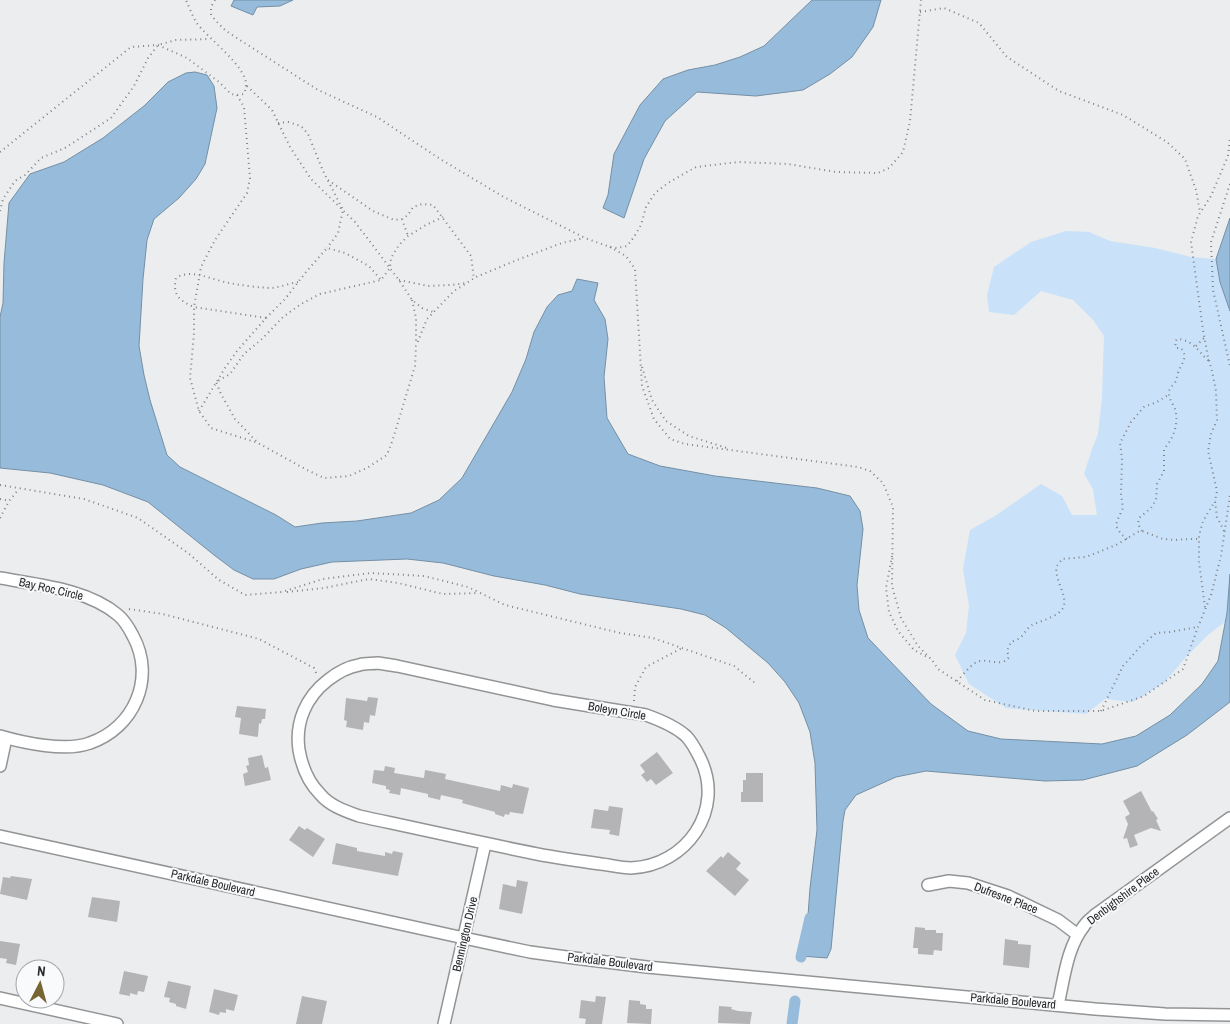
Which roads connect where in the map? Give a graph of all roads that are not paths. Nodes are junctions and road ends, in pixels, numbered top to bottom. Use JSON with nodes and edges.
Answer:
{"nodes":[{"id":1,"x":0,"y":578,"type":"edge"},
{"id":2,"x":3,"y":737,"type":"edge"},
{"id":3,"x":0,"y":766,"type":"edge"},
{"id":4,"x":1230,"y":818,"type":"edge"},
{"id":5,"x":0,"y":836,"type":"edge"},
{"id":6,"x":485,"y":844,"type":"junction"},
{"id":7,"x":928,"y":885,"type":"dead end"},
{"id":8,"x":1078,"y":935,"type":"junction"},
{"id":9,"x":464,"y":938,"type":"junction"},
{"id":10,"x":0,"y":998,"type":"edge"},
{"id":11,"x":1058,"y":1005,"type":"junction"},
{"id":12,"x":1230,"y":1015,"type":"edge"},
{"id":13,"x":117,"y":1024,"type":"edge"},
{"id":14,"x":444,"y":1024,"type":"edge"}],
"edges":[{"from":1,"to":2,"type":"street","name":"Bay Roc Circle"},
{"from":2,"to":3,"type":"street"},
{"from":4,"to":8,"type":"street","name":"Denbighshire Place"},
{"from":5,"to":9,"type":"street","name":"Parkdale Boulevard"},
{"from":6,"to":6,"type":"street","name":"Boleyn Circle"},
{"from":6,"to":9,"type":"street","name":"Bennington Drive"},
{"from":7,"to":8,"type":"street","name":"Dufresne Place"},
{"from":8,"to":11,"type":"street","name":"Denbighshire Place"},
{"from":9,"to":11,"type":"street","name":"Parkdale Boulevard"},
{"from":9,"to":14,"type":"street","name":"Bennington Drive"},
{"from":10,"to":13,"type":"street"},
{"from":11,"to":12,"type":"street","name":"Parkdale Boulevard"}]}
